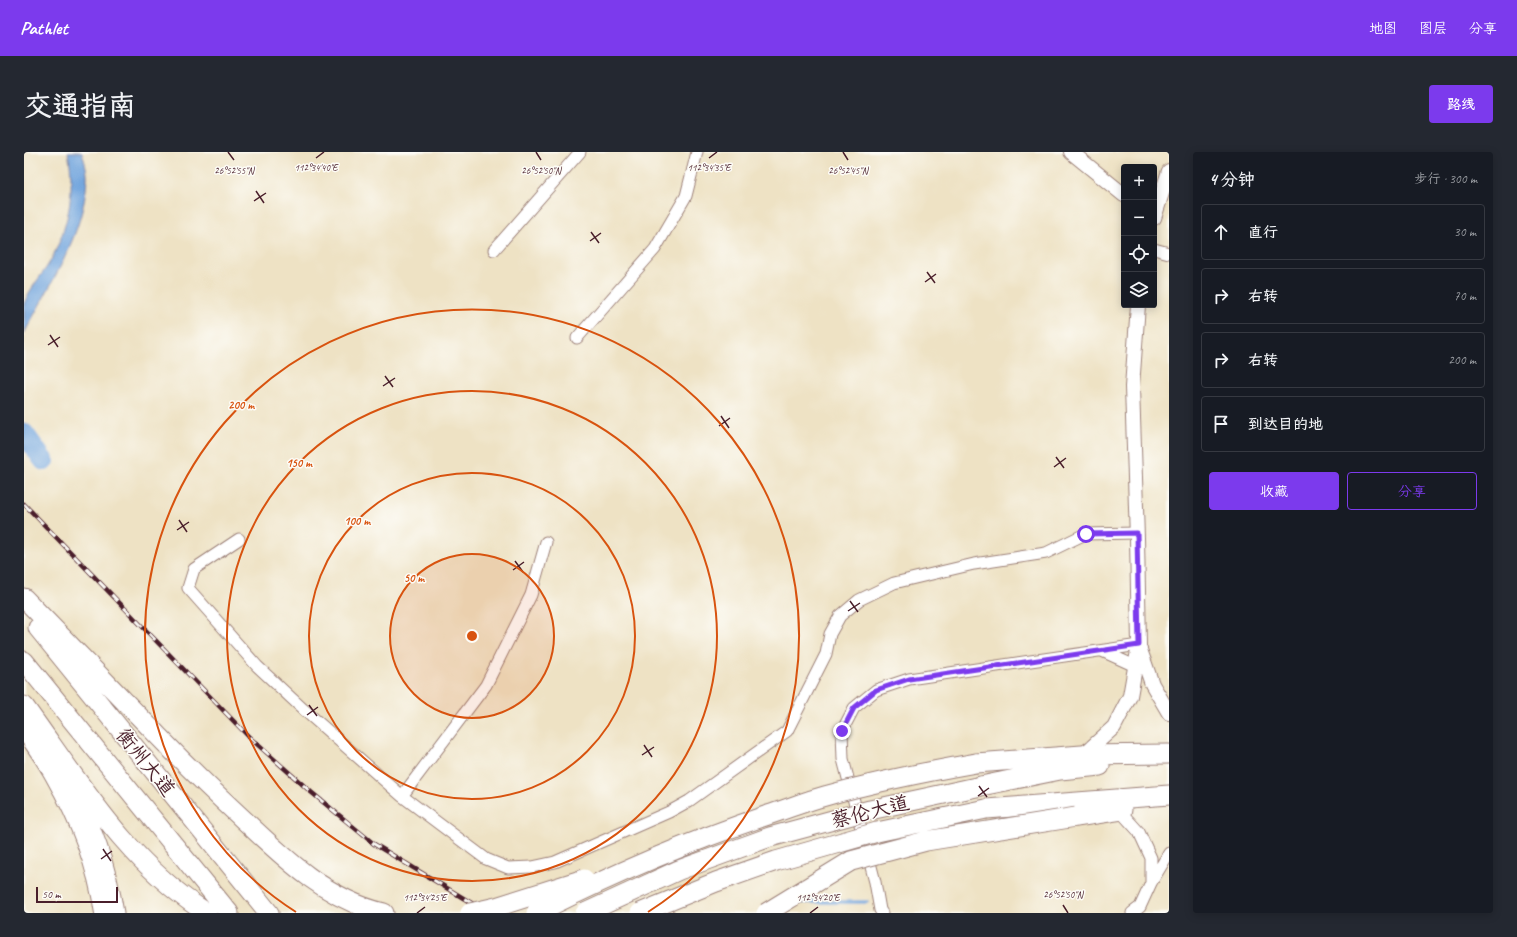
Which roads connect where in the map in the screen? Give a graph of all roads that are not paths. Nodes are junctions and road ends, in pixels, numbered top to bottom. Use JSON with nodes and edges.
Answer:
{"nodes":[{"id":1,"x":580,"y":152,"type":"edge"},
{"id":2,"x":697,"y":152,"type":"edge"},
{"id":3,"x":1071,"y":152,"type":"edge"},
{"id":4,"x":1169,"y":171,"type":"edge"},
{"id":5,"x":1121,"y":193,"type":"edge"},
{"id":6,"x":1157,"y":209,"type":"edge"},
{"id":7,"x":1157,"y":249,"type":"edge"},
{"id":8,"x":494,"y":250,"type":"dead end"},
{"id":9,"x":1169,"y":253,"type":"edge"},
{"id":10,"x":1138,"y":308,"type":"edge"},
{"id":11,"x":577,"y":338,"type":"dead end"},
{"id":12,"x":1137,"y":533,"type":"junction"},
{"id":13,"x":239,"y":538,"type":"dead end"},
{"id":14,"x":546,"y":542,"type":"dead end"},
{"id":15,"x":24,"y":598,"type":"edge"},
{"id":16,"x":24,"y":611,"type":"edge"},
{"id":17,"x":1139,"y":645,"type":"junction"},
{"id":18,"x":1101,"y":651,"type":"junction"},
{"id":19,"x":24,"y":661,"type":"edge"},
{"id":20,"x":1135,"y":666,"type":"junction"},
{"id":21,"x":24,"y":706,"type":"edge"},
{"id":22,"x":1169,"y":713,"type":"edge"},
{"id":23,"x":24,"y":729,"type":"edge"},
{"id":24,"x":1082,"y":755,"type":"junction"},
{"id":25,"x":1169,"y":756,"type":"edge"},
{"id":26,"x":1060,"y":770,"type":"junction"},
{"id":27,"x":1169,"y":795,"type":"edge"},
{"id":28,"x":402,"y":796,"type":"junction"},
{"id":29,"x":1169,"y":802,"type":"edge"},
{"id":30,"x":1023,"y":805,"type":"junction"},
{"id":31,"x":1119,"y":810,"type":"junction"},
{"id":32,"x":673,"y":850,"type":"junction"},
{"id":33,"x":1169,"y":853,"type":"edge"},
{"id":34,"x":1151,"y":883,"type":"junction"},
{"id":35,"x":104,"y":913,"type":"edge"},
{"id":36,"x":114,"y":913,"type":"edge"},
{"id":37,"x":207,"y":913,"type":"edge"},
{"id":38,"x":229,"y":913,"type":"edge"},
{"id":39,"x":269,"y":913,"type":"edge"},
{"id":40,"x":384,"y":913,"type":"edge"},
{"id":41,"x":470,"y":913,"type":"edge"},
{"id":42,"x":536,"y":913,"type":"edge"},
{"id":43,"x":585,"y":913,"type":"edge"},
{"id":44,"x":640,"y":913,"type":"edge"},
{"id":45,"x":766,"y":913,"type":"edge"},
{"id":46,"x":882,"y":913,"type":"edge"},
{"id":47,"x":1132,"y":913,"type":"edge"}],
"edges":[{"from":1,"to":8,"type":"street"},
{"from":2,"to":11,"type":"street"},
{"from":3,"to":5,"type":"street"},
{"from":4,"to":6,"type":"street"},
{"from":7,"to":9,"type":"street"},
{"from":10,"to":12,"type":"street"},
{"from":12,"to":17,"type":"street"},
{"from":12,"to":28,"type":"street"},
{"from":13,"to":28,"type":"street"},
{"from":14,"to":28,"type":"street"},
{"from":15,"to":40,"type":"highway"},
{"from":16,"to":39,"type":"highway","name":"衡州大道"},
{"from":17,"to":18,"type":"street"},
{"from":17,"to":20,"type":"street"},
{"from":17,"to":22,"type":"street"},
{"from":18,"to":20,"type":"street"},
{"from":18,"to":46,"type":"street"},
{"from":19,"to":38,"type":"highway","name":"衡州大道"},
{"from":20,"to":24,"type":"street"},
{"from":21,"to":36,"type":"highway"},
{"from":21,"to":37,"type":"highway"},
{"from":23,"to":35,"type":"main road"},
{"from":24,"to":25,"type":"highway"},
{"from":24,"to":26,"type":"street"},
{"from":24,"to":32,"type":"highway","bridge":true},
{"from":25,"to":26,"type":"highway","name":"蔡伦大道"},
{"from":26,"to":43,"type":"highway","name":"蔡伦大道","bridge":true},
{"from":27,"to":30,"type":"highway","name":"蔡伦大道"},
{"from":29,"to":31,"type":"highway"},
{"from":30,"to":31,"type":"highway"},
{"from":30,"to":44,"type":"highway","name":"蔡伦大道","bridge":true},
{"from":31,"to":34,"type":"street"},
{"from":31,"to":45,"type":"highway","bridge":true},
{"from":32,"to":41,"type":"highway","bridge":true},
{"from":32,"to":42,"type":"highway","bridge":true},
{"from":33,"to":34,"type":"street"},
{"from":34,"to":47,"type":"street"}]}
